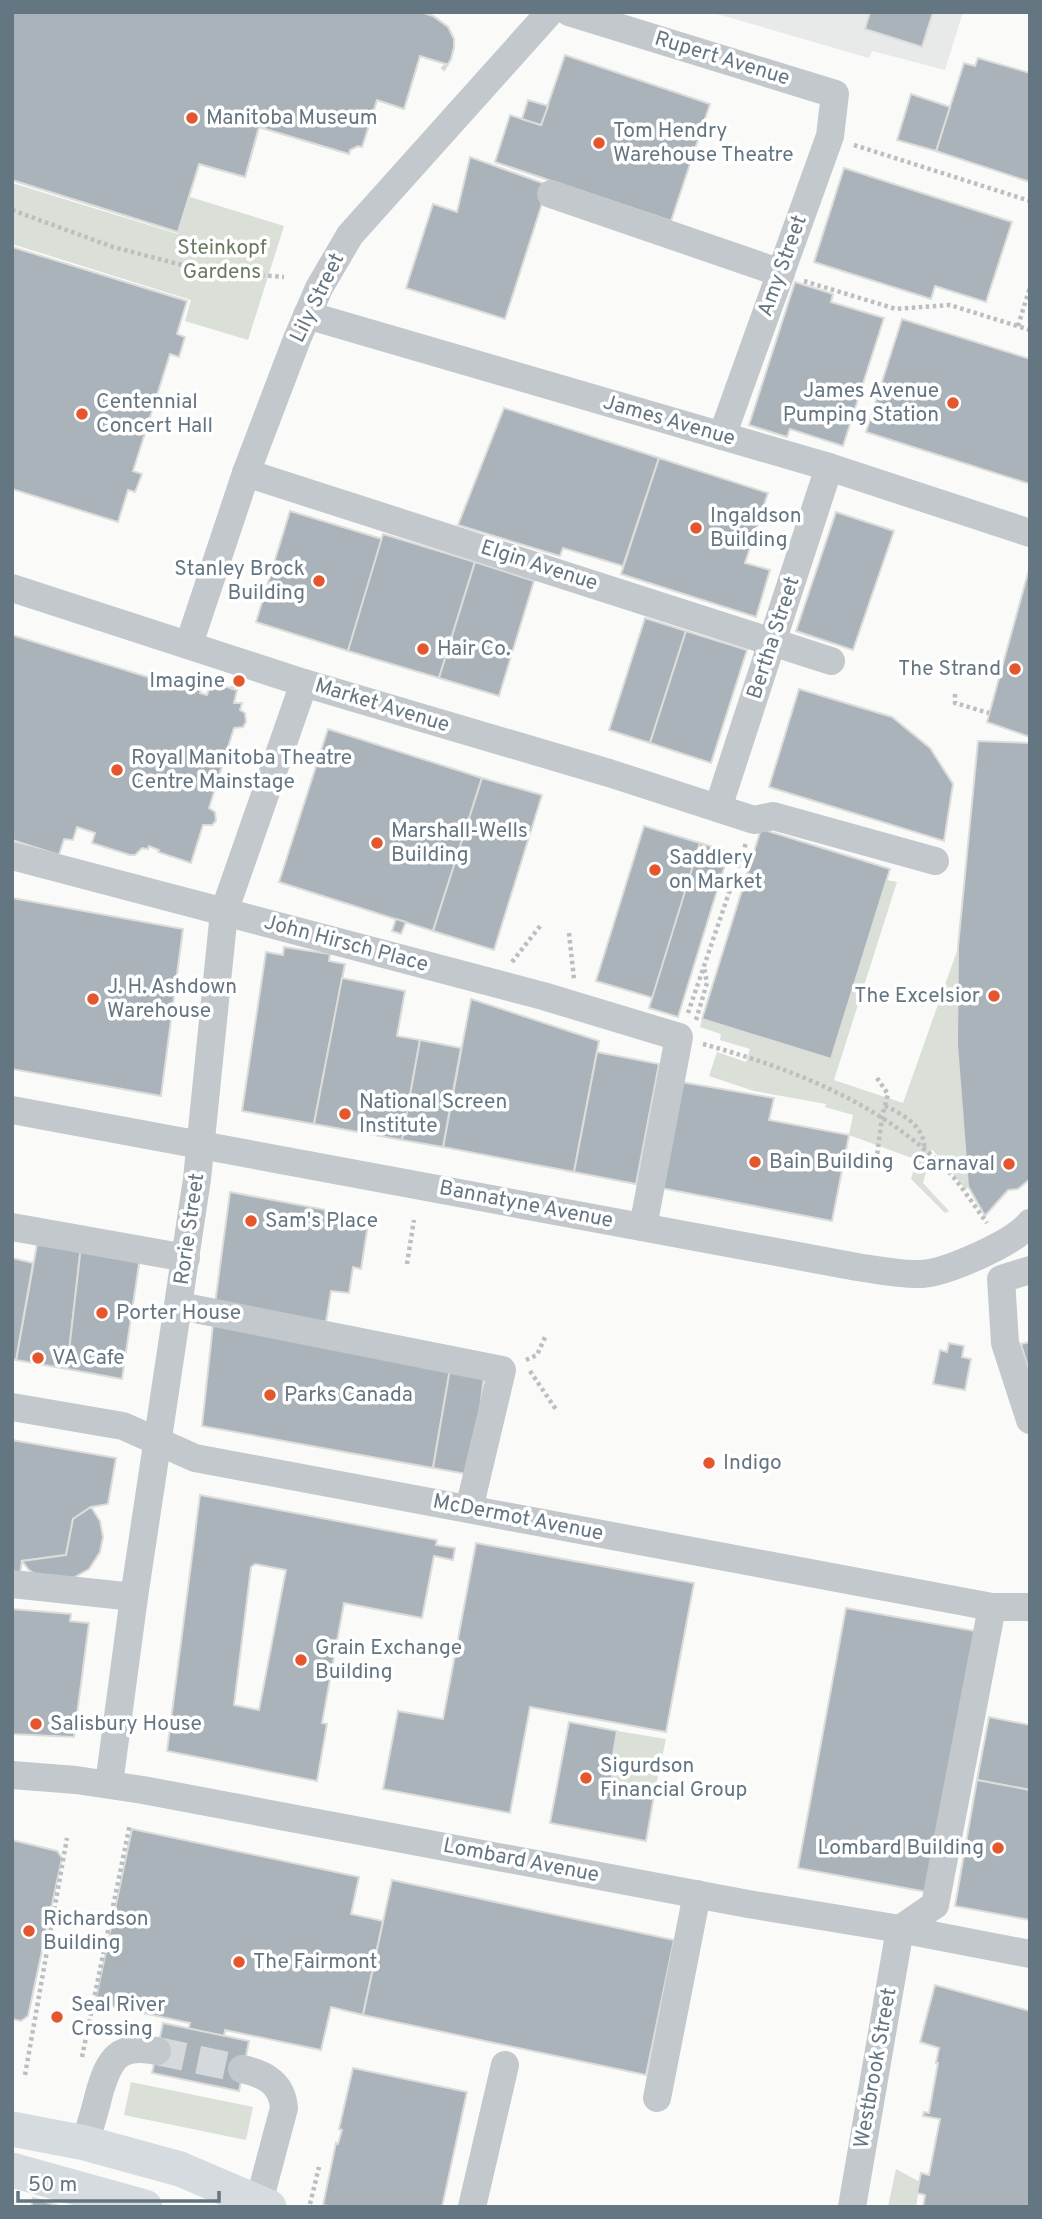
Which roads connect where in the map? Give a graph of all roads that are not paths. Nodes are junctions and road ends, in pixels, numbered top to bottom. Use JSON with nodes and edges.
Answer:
{"nodes":[{"id":1,"x":550,"y":12,"type":"edge"},
{"id":2,"x":569,"y":12,"type":"edge"},
{"id":3,"x":835,"y":94,"type":"joint"},
{"id":4,"x":551,"y":194,"type":"dead end"},
{"id":5,"x":792,"y":277,"type":"junction"},
{"id":6,"x":307,"y":315,"type":"junction"},
{"id":7,"x":722,"y":436,"type":"junction"},
{"id":8,"x":829,"y":467,"type":"junction"},
{"id":9,"x":246,"y":472,"type":"junction"},
{"id":10,"x":1030,"y":533,"type":"edge"},
{"id":11,"x":12,"y":588,"type":"edge"},
{"id":12,"x":772,"y":641,"type":"junction"},
{"id":13,"x":189,"y":644,"type":"junction"},
{"id":14,"x":831,"y":661,"type":"dead end"},
{"id":15,"x":304,"y":683,"type":"junction"},
{"id":16,"x":718,"y":808,"type":"junction"},
{"id":17,"x":12,"y":856,"type":"edge"},
{"id":18,"x":935,"y":861,"type":"dead end"},
{"id":19,"x":223,"y":912,"type":"junction"},
{"id":20,"x":12,"y":1110,"type":"edge"},
{"id":21,"x":200,"y":1144,"type":"junction"},
{"id":22,"x":1030,"y":1223,"type":"edge"},
{"id":23,"x":12,"y":1227,"type":"edge"},
{"id":24,"x":643,"y":1227,"type":"junction"},
{"id":25,"x":186,"y":1258,"type":"junction"},
{"id":26,"x":1030,"y":1270,"type":"edge"},
{"id":27,"x":180,"y":1306,"type":"junction"},
{"id":28,"x":12,"y":1407,"type":"edge"},
{"id":29,"x":1030,"y":1420,"type":"edge"},
{"id":30,"x":159,"y":1442,"type":"junction"},
{"id":31,"x":470,"y":1509,"type":"junction"},
{"id":32,"x":12,"y":1584,"type":"edge"},
{"id":33,"x":134,"y":1597,"type":"junction"},
{"id":34,"x":992,"y":1607,"type":"junction"},
{"id":35,"x":1030,"y":1607,"type":"edge"},
{"id":36,"x":12,"y":1775,"type":"edge"},
{"id":37,"x":108,"y":1784,"type":"junction"},
{"id":38,"x":697,"y":1894,"type":"junction"},
{"id":39,"x":900,"y":1929,"type":"junction"},
{"id":40,"x":1030,"y":1954,"type":"edge"},
{"id":41,"x":157,"y":2051,"type":"tunnel mouth"},
{"id":42,"x":505,"y":2065,"type":"dead end"},
{"id":43,"x":242,"y":2069,"type":"tunnel mouth"},
{"id":44,"x":657,"y":2098,"type":"dead end"},
{"id":45,"x":12,"y":2129,"type":"edge"},
{"id":46,"x":85,"y":2143,"type":"junction"},
{"id":47,"x":12,"y":2170,"type":"edge"},
{"id":48,"x":259,"y":2205,"type":"edge"},
{"id":49,"x":145,"y":2207,"type":"edge"},
{"id":50,"x":472,"y":2207,"type":"edge"},
{"id":51,"x":852,"y":2207,"type":"edge"}],
"edges":[{"from":1,"to":6,"type":"street","name":"Lily Street"},
{"from":2,"to":3,"type":"street","name":"Rupert Avenue"},
{"from":3,"to":5,"type":"street","name":"Amy Street"},
{"from":4,"to":5,"type":"street"},
{"from":5,"to":7,"type":"street","name":"Amy Street"},
{"from":6,"to":7,"type":"street","name":"James Avenue"},
{"from":6,"to":9,"type":"street","name":"Lily Street"},
{"from":7,"to":8,"type":"street","name":"James Avenue"},
{"from":8,"to":10,"type":"street","name":"James Avenue"},
{"from":8,"to":12,"type":"street","name":"Bertha Street"},
{"from":9,"to":12,"type":"street","name":"Elgin Avenue"},
{"from":9,"to":13,"type":"street","name":"Lily Street"},
{"from":11,"to":13,"type":"street","name":"Market Avenue"},
{"from":12,"to":14,"type":"street","name":"Elgin Avenue"},
{"from":12,"to":16,"type":"street","name":"Bertha Street"},
{"from":13,"to":15,"type":"street","name":"Market Avenue"},
{"from":15,"to":16,"type":"street","name":"Market Avenue"},
{"from":15,"to":19,"type":"street","name":"Rorie Street"},
{"from":16,"to":18,"type":"street","name":"Market Avenue"},
{"from":17,"to":19,"type":"street","name":"John Hirsch Place"},
{"from":19,"to":21,"type":"street","name":"Rorie Street"},
{"from":19,"to":24,"type":"street","name":"John Hirsch Place"},
{"from":20,"to":21,"type":"street","name":"Bannatyne Avenue"},
{"from":21,"to":24,"type":"street","name":"Bannatyne Avenue"},
{"from":21,"to":25,"type":"street","name":"Rorie Street"},
{"from":22,"to":24,"type":"street","name":"Bannatyne Avenue"},
{"from":23,"to":25,"type":"street"},
{"from":25,"to":27,"type":"street","name":"Rorie Street"},
{"from":26,"to":29,"type":"street"},
{"from":27,"to":30,"type":"street","name":"Rorie Street"},
{"from":27,"to":31,"type":"street"},
{"from":28,"to":30,"type":"street","name":"McDermot Avenue"},
{"from":30,"to":31,"type":"street","name":"McDermot Avenue"},
{"from":30,"to":33,"type":"street","name":"Rorie Street"},
{"from":31,"to":34,"type":"street","name":"McDermot Avenue"},
{"from":32,"to":33,"type":"street"},
{"from":33,"to":37,"type":"street","name":"Rorie Street"},
{"from":34,"to":35,"type":"street","name":"McDermot Avenue"},
{"from":34,"to":39,"type":"street"},
{"from":36,"to":37,"type":"street","name":"Lombard Avenue"},
{"from":37,"to":38,"type":"street","name":"Lombard Avenue"},
{"from":38,"to":39,"type":"street","name":"Lombard Avenue"},
{"from":38,"to":44,"type":"street"},
{"from":39,"to":40,"type":"street","name":"Lombard Avenue"},
{"from":39,"to":51,"type":"street","name":"Westbrook Street"},
{"from":41,"to":46,"type":"street"},
{"from":42,"to":50,"type":"street"},
{"from":43,"to":48,"type":"street"},
{"from":45,"to":46,"type":"main road"},
{"from":46,"to":48,"type":"main road"},
{"from":47,"to":49,"type":"main road"}]}
